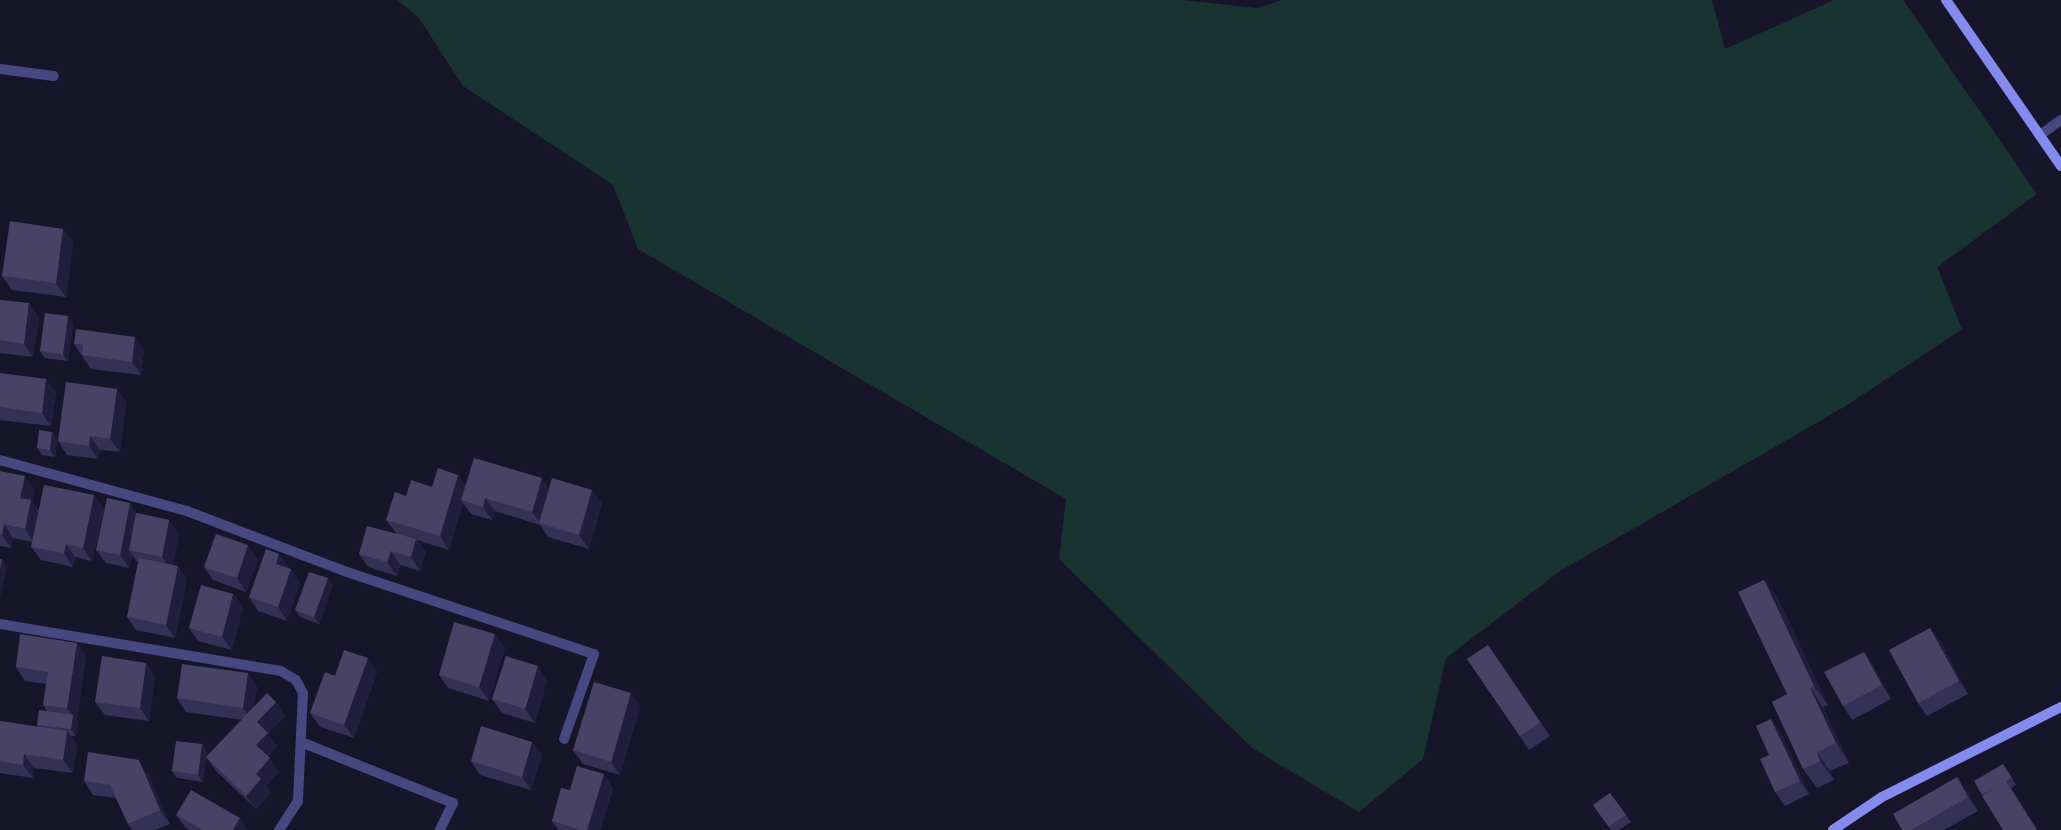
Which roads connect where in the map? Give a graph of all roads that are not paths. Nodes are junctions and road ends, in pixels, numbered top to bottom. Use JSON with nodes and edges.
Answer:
{"nodes":[{"id":1,"x":1946,"y":0,"type":"edge"},
{"id":2,"x":0,"y":69,"type":"edge"},
{"id":3,"x":54,"y":76,"type":"dead end"},
{"id":4,"x":2061,"y":120,"type":"edge"},
{"id":5,"x":2040,"y":135,"type":"junction"},
{"id":6,"x":2061,"y":166,"type":"edge"},
{"id":7,"x":0,"y":460,"type":"edge"},
{"id":8,"x":0,"y":624,"type":"edge"},
{"id":9,"x":2061,"y":707,"type":"edge"},
{"id":10,"x":564,"y":738,"type":"dead end"},
{"id":11,"x":301,"y":742,"type":"junction"},
{"id":12,"x":279,"y":830,"type":"edge"},
{"id":13,"x":440,"y":830,"type":"edge"},
{"id":14,"x":1833,"y":830,"type":"edge"}],
"edges":[{"from":1,"to":5,"type":"street"},
{"from":2,"to":3,"type":"street"},
{"from":4,"to":5,"type":"street"},
{"from":5,"to":6,"type":"street"},
{"from":7,"to":10,"type":"street"},
{"from":8,"to":11,"type":"street"},
{"from":9,"to":14,"type":"street"},
{"from":11,"to":12,"type":"street"},
{"from":11,"to":13,"type":"street"}]}
